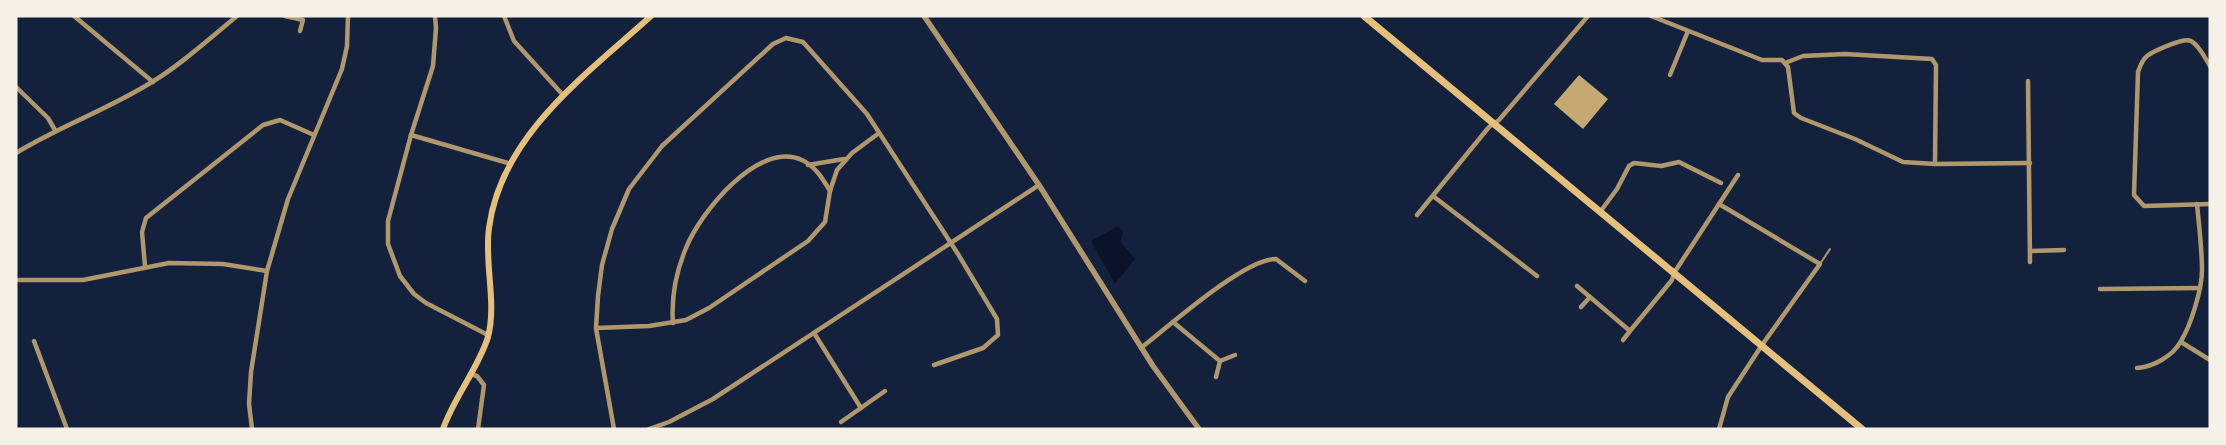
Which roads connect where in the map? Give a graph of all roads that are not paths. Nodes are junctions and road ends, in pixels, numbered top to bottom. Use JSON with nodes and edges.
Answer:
{"nodes":[{"id":1,"x":74,"y":16,"type":"edge"},
{"id":2,"x":237,"y":16,"type":"edge"},
{"id":3,"x":285,"y":16,"type":"edge"},
{"id":4,"x":348,"y":16,"type":"edge"},
{"id":5,"x":435,"y":16,"type":"edge"},
{"id":6,"x":504,"y":16,"type":"edge"},
{"id":7,"x":651,"y":16,"type":"edge"},
{"id":8,"x":924,"y":16,"type":"edge"},
{"id":9,"x":1364,"y":16,"type":"edge"},
{"id":10,"x":1588,"y":16,"type":"edge"},
{"id":11,"x":1651,"y":16,"type":"edge"},
{"id":12,"x":300,"y":31,"type":"dead end"},
{"id":13,"x":1688,"y":31,"type":"junction"},
{"id":14,"x":1785,"y":63,"type":"junction"},
{"id":15,"x":2210,"y":66,"type":"edge"},
{"id":16,"x":1670,"y":75,"type":"dead end"},
{"id":17,"x":2028,"y":81,"type":"dead end"},
{"id":18,"x":153,"y":82,"type":"junction"},
{"id":19,"x":16,"y":87,"type":"edge"},
{"id":20,"x":563,"y":95,"type":"junction"},
{"id":21,"x":1494,"y":124,"type":"junction"},
{"id":22,"x":55,"y":130,"type":"junction"},
{"id":23,"x":879,"y":134,"type":"junction"},
{"id":24,"x":314,"y":135,"type":"junction"},
{"id":25,"x":411,"y":135,"type":"junction"},
{"id":26,"x":16,"y":153,"type":"edge"},
{"id":27,"x":845,"y":159,"type":"junction"},
{"id":28,"x":2030,"y":163,"type":"junction"},
{"id":29,"x":511,"y":164,"type":"junction"},
{"id":30,"x":1935,"y":164,"type":"junction"},
{"id":31,"x":808,"y":165,"type":"junction"},
{"id":32,"x":1738,"y":175,"type":"dead end"},
{"id":33,"x":1720,"y":183,"type":"dead end"},
{"id":34,"x":1039,"y":185,"type":"junction"},
{"id":35,"x":830,"y":191,"type":"junction"},
{"id":36,"x":1433,"y":196,"type":"junction"},
{"id":37,"x":1719,"y":204,"type":"junction"},
{"id":38,"x":2197,"y":204,"type":"junction"},
{"id":39,"x":2210,"y":204,"type":"edge"},
{"id":40,"x":1600,"y":212,"type":"junction"},
{"id":41,"x":1417,"y":215,"type":"dead end"},
{"id":42,"x":951,"y":243,"type":"junction"},
{"id":43,"x":1830,"y":249,"type":"dead end"},
{"id":44,"x":2064,"y":250,"type":"dead end"},
{"id":45,"x":2030,"y":251,"type":"junction"},
{"id":46,"x":2030,"y":262,"type":"dead end"},
{"id":47,"x":1820,"y":264,"type":"junction"},
{"id":48,"x":145,"y":266,"type":"junction"},
{"id":49,"x":267,"y":271,"type":"junction"},
{"id":50,"x":1674,"y":273,"type":"junction"},
{"id":51,"x":1537,"y":276,"type":"dead end"},
{"id":52,"x":16,"y":280,"type":"edge"},
{"id":53,"x":1306,"y":281,"type":"dead end"},
{"id":54,"x":1577,"y":286,"type":"dead end"},
{"id":55,"x":2200,"y":288,"type":"junction"},
{"id":56,"x":2100,"y":289,"type":"dead end"},
{"id":57,"x":1590,"y":297,"type":"junction"},
{"id":58,"x":1581,"y":307,"type":"dead end"},
{"id":59,"x":1173,"y":322,"type":"junction"},
{"id":60,"x":673,"y":323,"type":"junction"},
{"id":61,"x":596,"y":328,"type":"junction"},
{"id":62,"x":1630,"y":331,"type":"junction"},
{"id":63,"x":814,"y":333,"type":"junction"},
{"id":64,"x":488,"y":335,"type":"junction"},
{"id":65,"x":1623,"y":340,"type":"dead end"},
{"id":66,"x":34,"y":341,"type":"dead end"},
{"id":67,"x":2181,"y":342,"type":"junction"},
{"id":68,"x":1762,"y":345,"type":"junction"},
{"id":69,"x":1141,"y":348,"type":"junction"},
{"id":70,"x":1235,"y":355,"type":"dead end"},
{"id":71,"x":2210,"y":360,"type":"edge"},
{"id":72,"x":1220,"y":361,"type":"junction"},
{"id":73,"x":934,"y":365,"type":"dead end"},
{"id":74,"x":2136,"y":368,"type":"dead end"},
{"id":75,"x":470,"y":374,"type":"junction"},
{"id":76,"x":1216,"y":378,"type":"dead end"},
{"id":77,"x":885,"y":390,"type":"dead end"},
{"id":78,"x":861,"y":408,"type":"junction"},
{"id":79,"x":669,"y":422,"type":"junction"},
{"id":80,"x":841,"y":422,"type":"dead end"},
{"id":81,"x":1856,"y":427,"type":"edge"},
{"id":82,"x":67,"y":429,"type":"edge"},
{"id":83,"x":252,"y":429,"type":"edge"},
{"id":84,"x":443,"y":429,"type":"edge"},
{"id":85,"x":478,"y":429,"type":"edge"},
{"id":86,"x":614,"y":429,"type":"edge"},
{"id":87,"x":649,"y":429,"type":"edge"},
{"id":88,"x":671,"y":429,"type":"edge"},
{"id":89,"x":1199,"y":429,"type":"edge"},
{"id":90,"x":1719,"y":429,"type":"edge"}],
"edges":[{"from":1,"to":18,"type":"street"},
{"from":2,"to":18,"type":"street"},
{"from":3,"to":12,"type":"street"},
{"from":4,"to":24,"type":"street"},
{"from":5,"to":25,"type":"street"},
{"from":6,"to":20,"type":"street"},
{"from":7,"to":20,"type":"main road"},
{"from":8,"to":34,"type":"street"},
{"from":9,"to":21,"type":"main road"},
{"from":10,"to":21,"type":"street"},
{"from":11,"to":13,"type":"street"},
{"from":13,"to":14,"type":"street"},
{"from":13,"to":16,"type":"street"},
{"from":14,"to":30,"type":"street"},
{"from":14,"to":30,"type":"street"},
{"from":15,"to":38,"type":"street"},
{"from":17,"to":28,"type":"street"},
{"from":18,"to":22,"type":"street"},
{"from":19,"to":22,"type":"street"},
{"from":20,"to":29,"type":"main road"},
{"from":21,"to":36,"type":"street"},
{"from":21,"to":40,"type":"main road"},
{"from":22,"to":26,"type":"street"},
{"from":23,"to":27,"type":"street"},
{"from":23,"to":42,"type":"street"},
{"from":23,"to":61,"type":"street"},
{"from":24,"to":48,"type":"street"},
{"from":24,"to":49,"type":"street"},
{"from":25,"to":29,"type":"street"},
{"from":25,"to":64,"type":"street"},
{"from":27,"to":31,"type":"street"},
{"from":27,"to":35,"type":"street"},
{"from":28,"to":30,"type":"street"},
{"from":28,"to":45,"type":"street"},
{"from":29,"to":64,"type":"main road"},
{"from":31,"to":35,"type":"street"},
{"from":31,"to":60,"type":"street"},
{"from":32,"to":37,"type":"street"},
{"from":33,"to":40,"type":"street"},
{"from":34,"to":42,"type":"street"},
{"from":34,"to":69,"type":"street"},
{"from":35,"to":60,"type":"street"},
{"from":36,"to":41,"type":"street"},
{"from":36,"to":51,"type":"street"},
{"from":37,"to":47,"type":"street"},
{"from":37,"to":50,"type":"street"},
{"from":38,"to":39,"type":"street"},
{"from":38,"to":55,"type":"street"},
{"from":40,"to":50,"type":"main road"},
{"from":42,"to":63,"type":"street"},
{"from":42,"to":73,"type":"street"},
{"from":43,"to":47,"type":"lane"},
{"from":44,"to":45,"type":"street"},
{"from":45,"to":46,"type":"street"},
{"from":47,"to":68,"type":"street"},
{"from":48,"to":49,"type":"street"},
{"from":48,"to":52,"type":"street"},
{"from":49,"to":83,"type":"street"},
{"from":50,"to":62,"type":"street"},
{"from":50,"to":68,"type":"main road"},
{"from":53,"to":59,"type":"street"},
{"from":54,"to":57,"type":"street"},
{"from":55,"to":56,"type":"street"},
{"from":55,"to":67,"type":"street"},
{"from":57,"to":58,"type":"street"},
{"from":57,"to":62,"type":"street"},
{"from":59,"to":69,"type":"street"},
{"from":59,"to":72,"type":"street"},
{"from":60,"to":61,"type":"street"},
{"from":61,"to":86,"type":"street"},
{"from":62,"to":65,"type":"street"},
{"from":63,"to":78,"type":"street"},
{"from":63,"to":79,"type":"street"},
{"from":64,"to":75,"type":"main road"},
{"from":66,"to":82,"type":"street"},
{"from":67,"to":71,"type":"street"},
{"from":67,"to":74,"type":"street"},
{"from":68,"to":81,"type":"main road"},
{"from":68,"to":90,"type":"street"},
{"from":69,"to":89,"type":"street"},
{"from":70,"to":72,"type":"street"},
{"from":72,"to":76,"type":"street"},
{"from":75,"to":84,"type":"main road"},
{"from":75,"to":85,"type":"street"},
{"from":77,"to":78,"type":"street"},
{"from":78,"to":80,"type":"street"},
{"from":79,"to":87,"type":"street"},
{"from":79,"to":88,"type":"street"}]}
